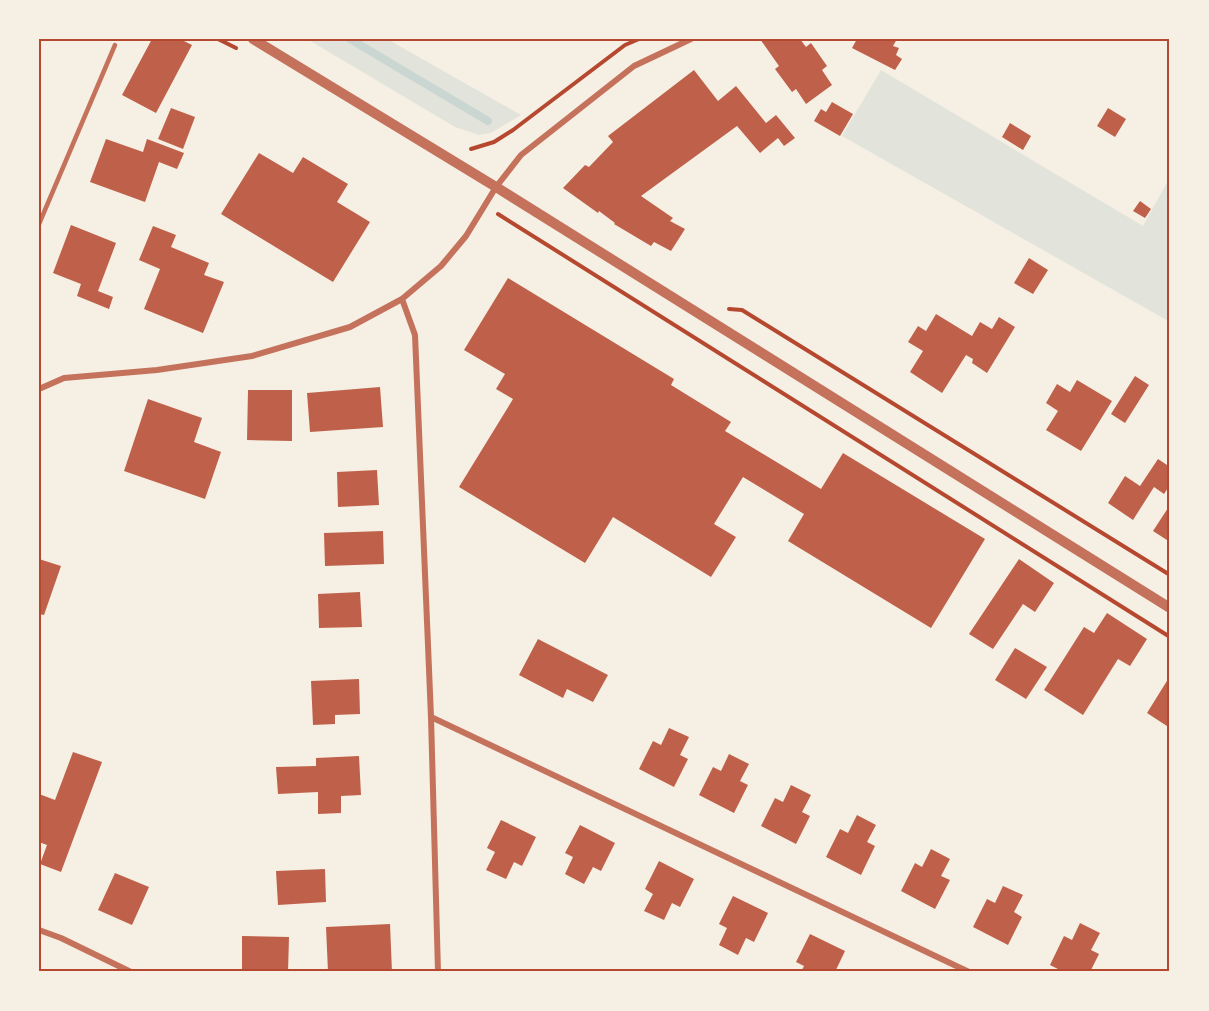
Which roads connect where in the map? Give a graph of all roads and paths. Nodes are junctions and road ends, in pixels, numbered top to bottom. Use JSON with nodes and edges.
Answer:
{"nodes":[{"id":1,"x":218,"y":39,"type":"edge"},
{"id":2,"x":253,"y":39,"type":"edge"},
{"id":3,"x":639,"y":39,"type":"edge"},
{"id":4,"x":691,"y":39,"type":"edge"},
{"id":5,"x":115,"y":45,"type":"dead end"},
{"id":6,"x":237,"y":49,"type":"dead end"},
{"id":7,"x":464,"y":144,"type":"dead end"},
{"id":8,"x":471,"y":149,"type":"junction"},
{"id":9,"x":508,"y":171,"type":"junction"},
{"id":10,"x":496,"y":187,"type":"junction"},
{"id":11,"x":484,"y":206,"type":"junction"},
{"id":12,"x":39,"y":224,"type":"edge"},
{"id":13,"x":402,"y":298,"type":"junction"},
{"id":14,"x":725,"y":309,"type":"dead end"},
{"id":15,"x":39,"y":389,"type":"edge"},
{"id":16,"x":1170,"y":575,"type":"edge"},
{"id":17,"x":1170,"y":608,"type":"edge"},
{"id":18,"x":1170,"y":638,"type":"edge"},
{"id":19,"x":431,"y":717,"type":"junction"},
{"id":20,"x":39,"y":930,"type":"edge"},
{"id":21,"x":131,"y":972,"type":"edge"},
{"id":22,"x":438,"y":972,"type":"edge"},
{"id":23,"x":969,"y":972,"type":"edge"}],
"edges":[{"from":1,"to":6,"type":"path"},
{"from":2,"to":10,"type":"street"},
{"from":3,"to":8,"type":"path"},
{"from":4,"to":9,"type":"street"},
{"from":5,"to":12,"type":"lane"},
{"from":7,"to":8,"type":"path"},
{"from":8,"to":9,"type":"path"},
{"from":9,"to":10,"type":"street"},
{"from":10,"to":11,"type":"street"},
{"from":10,"to":17,"type":"street"},
{"from":11,"to":13,"type":"street"},
{"from":11,"to":18,"type":"path"},
{"from":13,"to":15,"type":"street"},
{"from":13,"to":19,"type":"street"},
{"from":14,"to":16,"type":"path"},
{"from":19,"to":22,"type":"street"},
{"from":19,"to":23,"type":"street"},
{"from":20,"to":21,"type":"street"}]}
